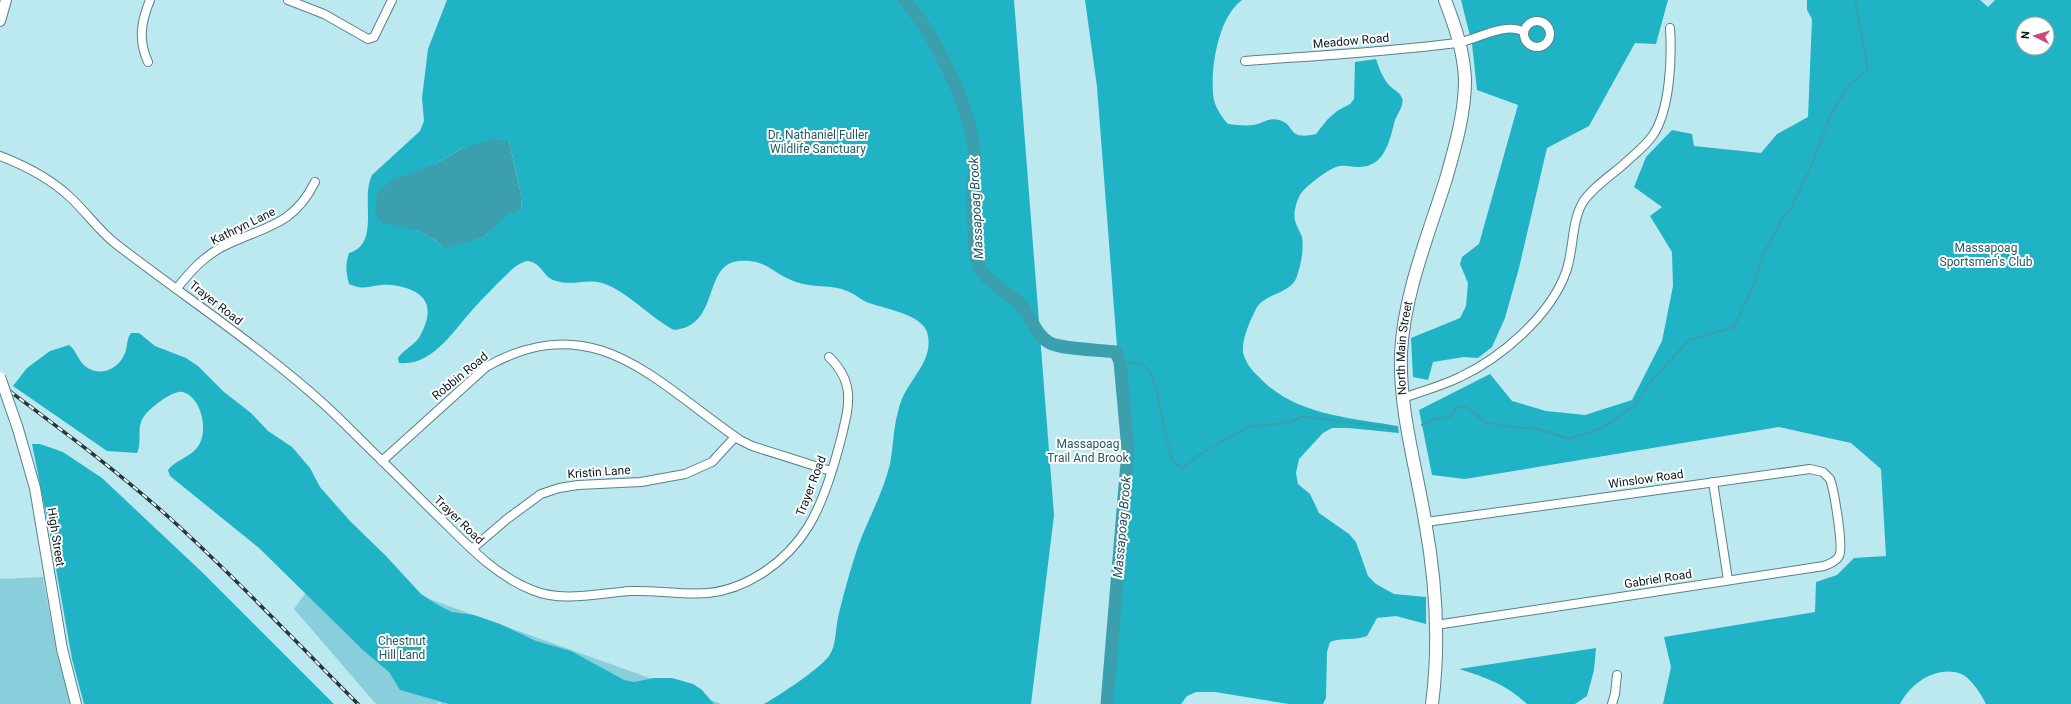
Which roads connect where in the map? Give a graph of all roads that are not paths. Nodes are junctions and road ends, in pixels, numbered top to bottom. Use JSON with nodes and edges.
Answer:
{"nodes":[{"id":1,"x":6,"y":0,"type":"edge"},
{"id":2,"x":150,"y":0,"type":"edge"},
{"id":3,"x":288,"y":0,"type":"edge"},
{"id":4,"x":392,"y":0,"type":"edge"},
{"id":5,"x":1445,"y":0,"type":"edge"},
{"id":6,"x":0,"y":21,"type":"edge"},
{"id":7,"x":1670,"y":28,"type":"dead end"},
{"id":8,"x":1524,"y":32,"type":"dead end"},
{"id":9,"x":1459,"y":42,"type":"junction"},
{"id":10,"x":1245,"y":61,"type":"dead end"},
{"id":11,"x":148,"y":62,"type":"dead end"},
{"id":12,"x":0,"y":156,"type":"edge"},
{"id":13,"x":315,"y":182,"type":"dead end"},
{"id":14,"x":177,"y":288,"type":"junction"},
{"id":15,"x":829,"y":358,"type":"dead end"},
{"id":16,"x":0,"y":377,"type":"edge"},
{"id":17,"x":1403,"y":398,"type":"junction"},
{"id":18,"x":735,"y":437,"type":"junction"},
{"id":19,"x":382,"y":461,"type":"junction"},
{"id":20,"x":831,"y":470,"type":"junction"},
{"id":21,"x":1713,"y":482,"type":"junction"},
{"id":22,"x":1837,"y":515,"type":"joint"},
{"id":23,"x":1426,"y":522,"type":"junction"},
{"id":24,"x":472,"y":549,"type":"junction"},
{"id":25,"x":1728,"y":580,"type":"junction"},
{"id":26,"x":1436,"y":625,"type":"junction"},
{"id":27,"x":1617,"y":675,"type":"dead end"},
{"id":28,"x":76,"y":704,"type":"edge"},
{"id":29,"x":1432,"y":704,"type":"edge"},
{"id":30,"x":1612,"y":704,"type":"edge"}],
"edges":[{"from":1,"to":6,"type":"street"},
{"from":2,"to":11,"type":"street"},
{"from":3,"to":4,"type":"street"},
{"from":5,"to":9,"type":"main road","name":"North Main Street"},
{"from":7,"to":17,"type":"street"},
{"from":8,"to":9,"type":"street","name":"Meadow Road"},
{"from":9,"to":10,"type":"street","name":"Meadow Road"},
{"from":9,"to":17,"type":"main road","name":"North Main Street"},
{"from":12,"to":14,"type":"street","name":"Trayer Road"},
{"from":13,"to":14,"type":"street","name":"Kathryn Lane"},
{"from":14,"to":19,"type":"street","name":"Trayer Road"},
{"from":15,"to":20,"type":"street","name":"Trayer Road"},
{"from":16,"to":28,"type":"street","name":"High Street","bridge":true},
{"from":17,"to":23,"type":"main road","name":"North Main Street"},
{"from":18,"to":19,"type":"street","name":"Robbin Road"},
{"from":18,"to":20,"type":"street","name":"Robbin Road"},
{"from":18,"to":24,"type":"street","name":"Kristin Lane"},
{"from":19,"to":24,"type":"street","name":"Trayer Road"},
{"from":20,"to":24,"type":"street","name":"Trayer Road"},
{"from":21,"to":22,"type":"street","name":"Winslow Road"},
{"from":21,"to":23,"type":"street","name":"Winslow Road"},
{"from":21,"to":25,"type":"street"},
{"from":22,"to":25,"type":"street","name":"Gabriel Road"},
{"from":23,"to":26,"type":"main road","name":"North Main Street"},
{"from":25,"to":26,"type":"street","name":"Gabriel Road"},
{"from":26,"to":29,"type":"main road","name":"North Main Street"},
{"from":27,"to":30,"type":"street"}]}
